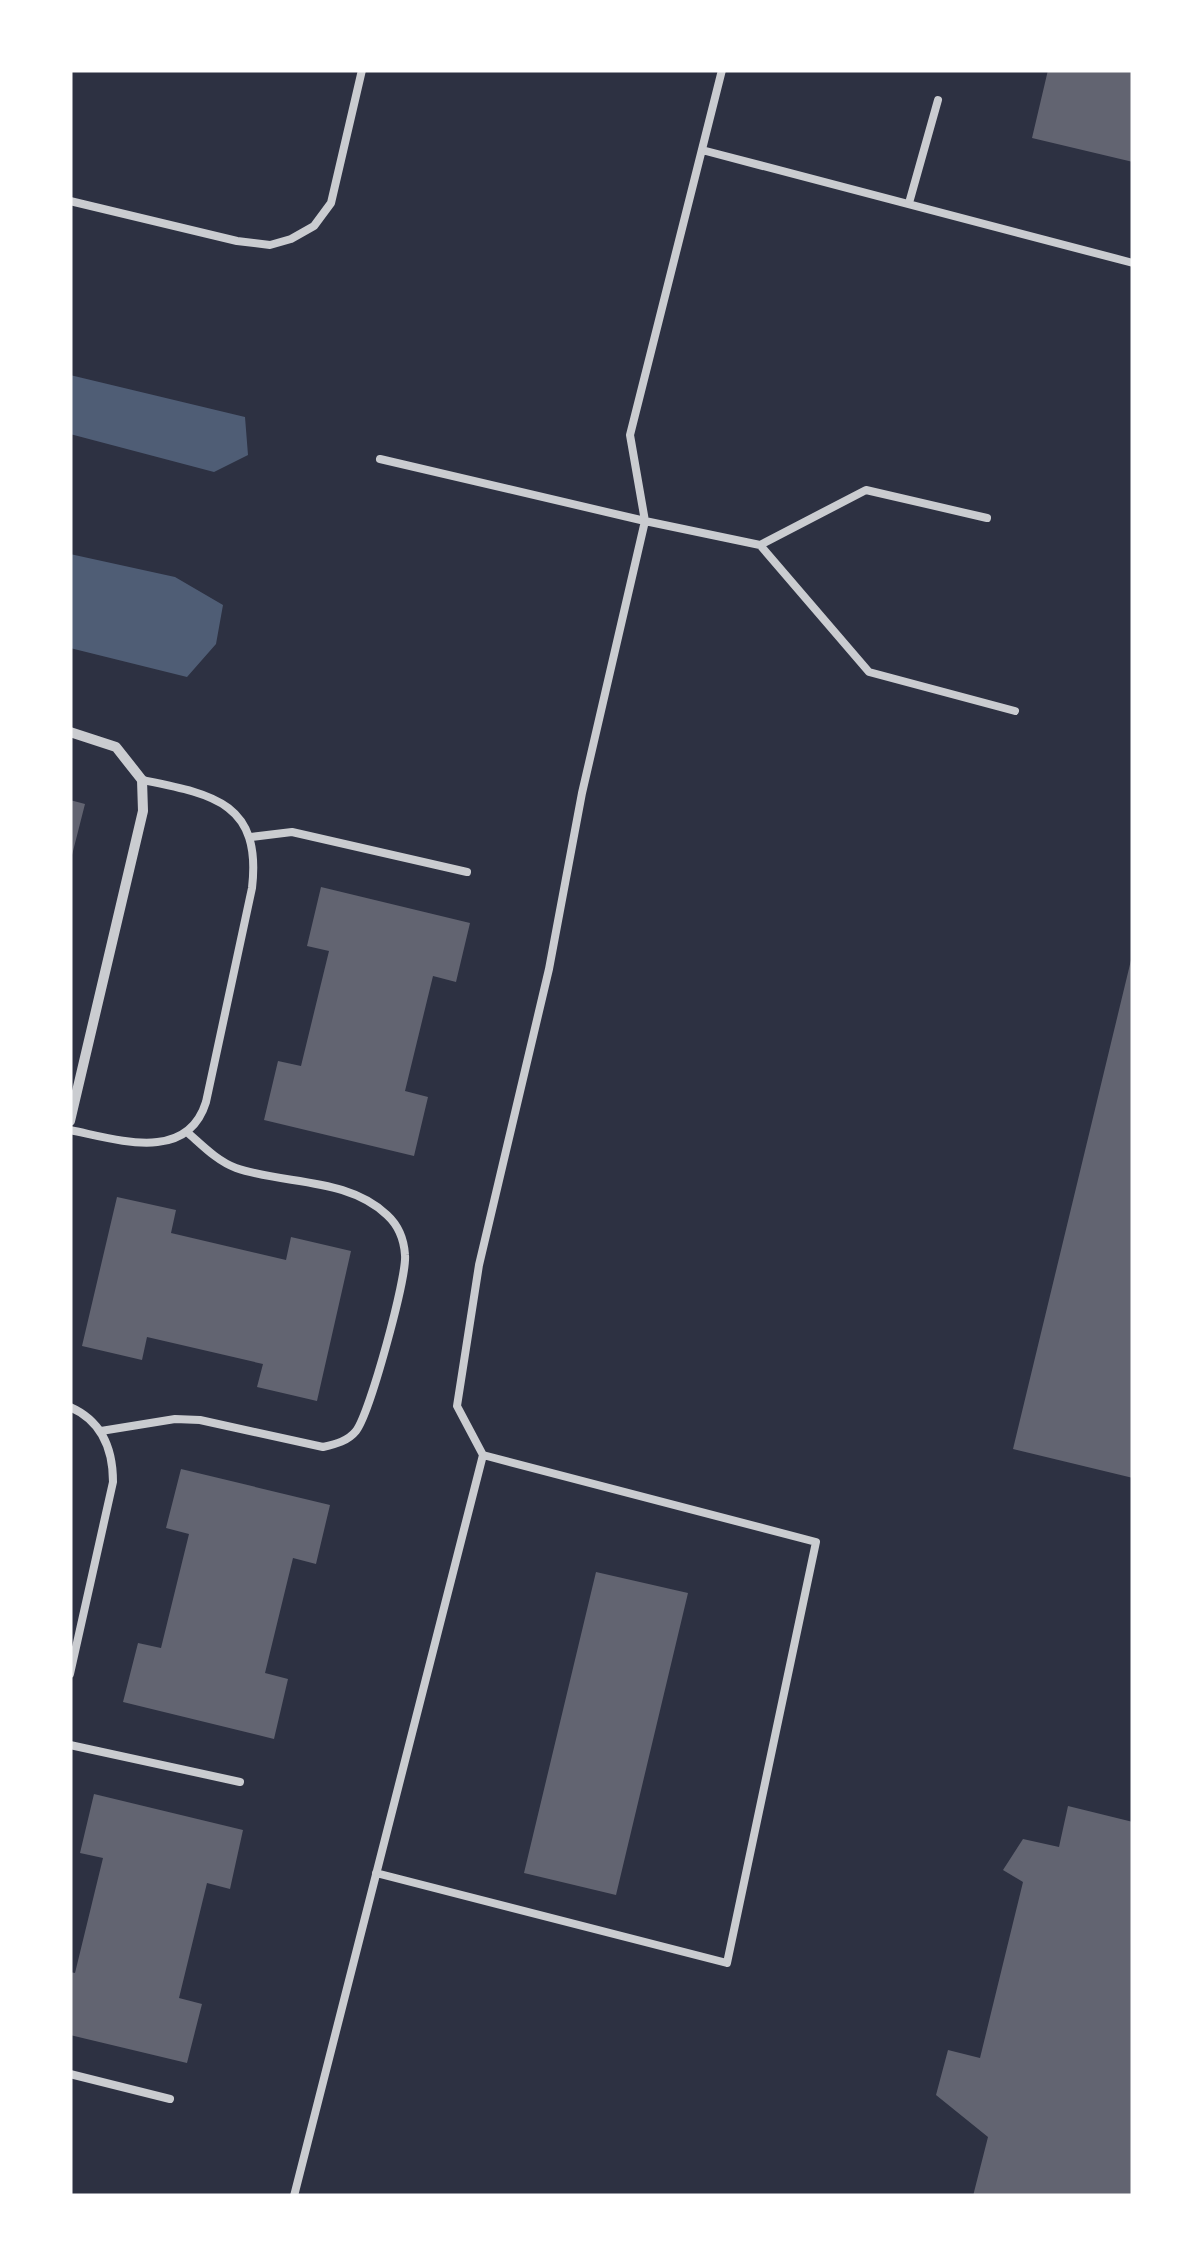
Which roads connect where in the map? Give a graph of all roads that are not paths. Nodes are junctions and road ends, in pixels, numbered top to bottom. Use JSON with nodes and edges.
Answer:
{"nodes":[{"id":1,"x":362,"y":70,"type":"edge"},
{"id":2,"x":722,"y":70,"type":"edge"},
{"id":3,"x":938,"y":100,"type":"dead end"},
{"id":4,"x":702,"y":150,"type":"junction"},
{"id":5,"x":70,"y":201,"type":"edge"},
{"id":6,"x":909,"y":204,"type":"junction"},
{"id":7,"x":1133,"y":264,"type":"edge"},
{"id":8,"x":380,"y":459,"type":"dead end"},
{"id":9,"x":986,"y":518,"type":"dead end"},
{"id":10,"x":644,"y":522,"type":"junction"},
{"id":11,"x":760,"y":545,"type":"junction"},
{"id":12,"x":1015,"y":711,"type":"dead end"},
{"id":13,"x":70,"y":732,"type":"edge"},
{"id":14,"x":142,"y":780,"type":"junction"},
{"id":15,"x":252,"y":837,"type":"junction"},
{"id":16,"x":467,"y":872,"type":"dead end"},
{"id":17,"x":73,"y":1095,"type":"edge"},
{"id":18,"x":70,"y":1121,"type":"edge"},
{"id":19,"x":70,"y":1130,"type":"edge"},
{"id":20,"x":188,"y":1132,"type":"junction"},
{"id":21,"x":70,"y":1407,"type":"edge"},
{"id":22,"x":101,"y":1431,"type":"junction"},
{"id":23,"x":482,"y":1454,"type":"junction"},
{"id":24,"x":70,"y":1674,"type":"edge"},
{"id":25,"x":70,"y":1745,"type":"edge"},
{"id":26,"x":240,"y":1782,"type":"dead end"},
{"id":27,"x":376,"y":1873,"type":"junction"},
{"id":28,"x":70,"y":2074,"type":"edge"},
{"id":29,"x":170,"y":2100,"type":"dead end"},
{"id":30,"x":294,"y":2196,"type":"edge"}],
"edges":[{"from":1,"to":5,"type":"lane"},
{"from":2,"to":4,"type":"lane"},
{"from":3,"to":6,"type":"lane"},
{"from":4,"to":6,"type":"lane"},
{"from":4,"to":10,"type":"lane"},
{"from":6,"to":7,"type":"lane"},
{"from":8,"to":10,"type":"lane"},
{"from":9,"to":11,"type":"lane"},
{"from":10,"to":11,"type":"lane"},
{"from":10,"to":23,"type":"lane"},
{"from":11,"to":12,"type":"lane"},
{"from":13,"to":14,"type":"street"},
{"from":14,"to":15,"type":"lane"},
{"from":14,"to":17,"type":"street"},
{"from":15,"to":16,"type":"lane"},
{"from":15,"to":20,"type":"lane"},
{"from":17,"to":18,"type":"street"},
{"from":19,"to":20,"type":"lane"},
{"from":20,"to":22,"type":"lane"},
{"from":21,"to":22,"type":"lane"},
{"from":22,"to":24,"type":"lane"},
{"from":23,"to":27,"type":"lane"},
{"from":23,"to":27,"type":"lane"},
{"from":25,"to":26,"type":"lane"},
{"from":27,"to":30,"type":"lane"},
{"from":28,"to":29,"type":"lane"}]}
